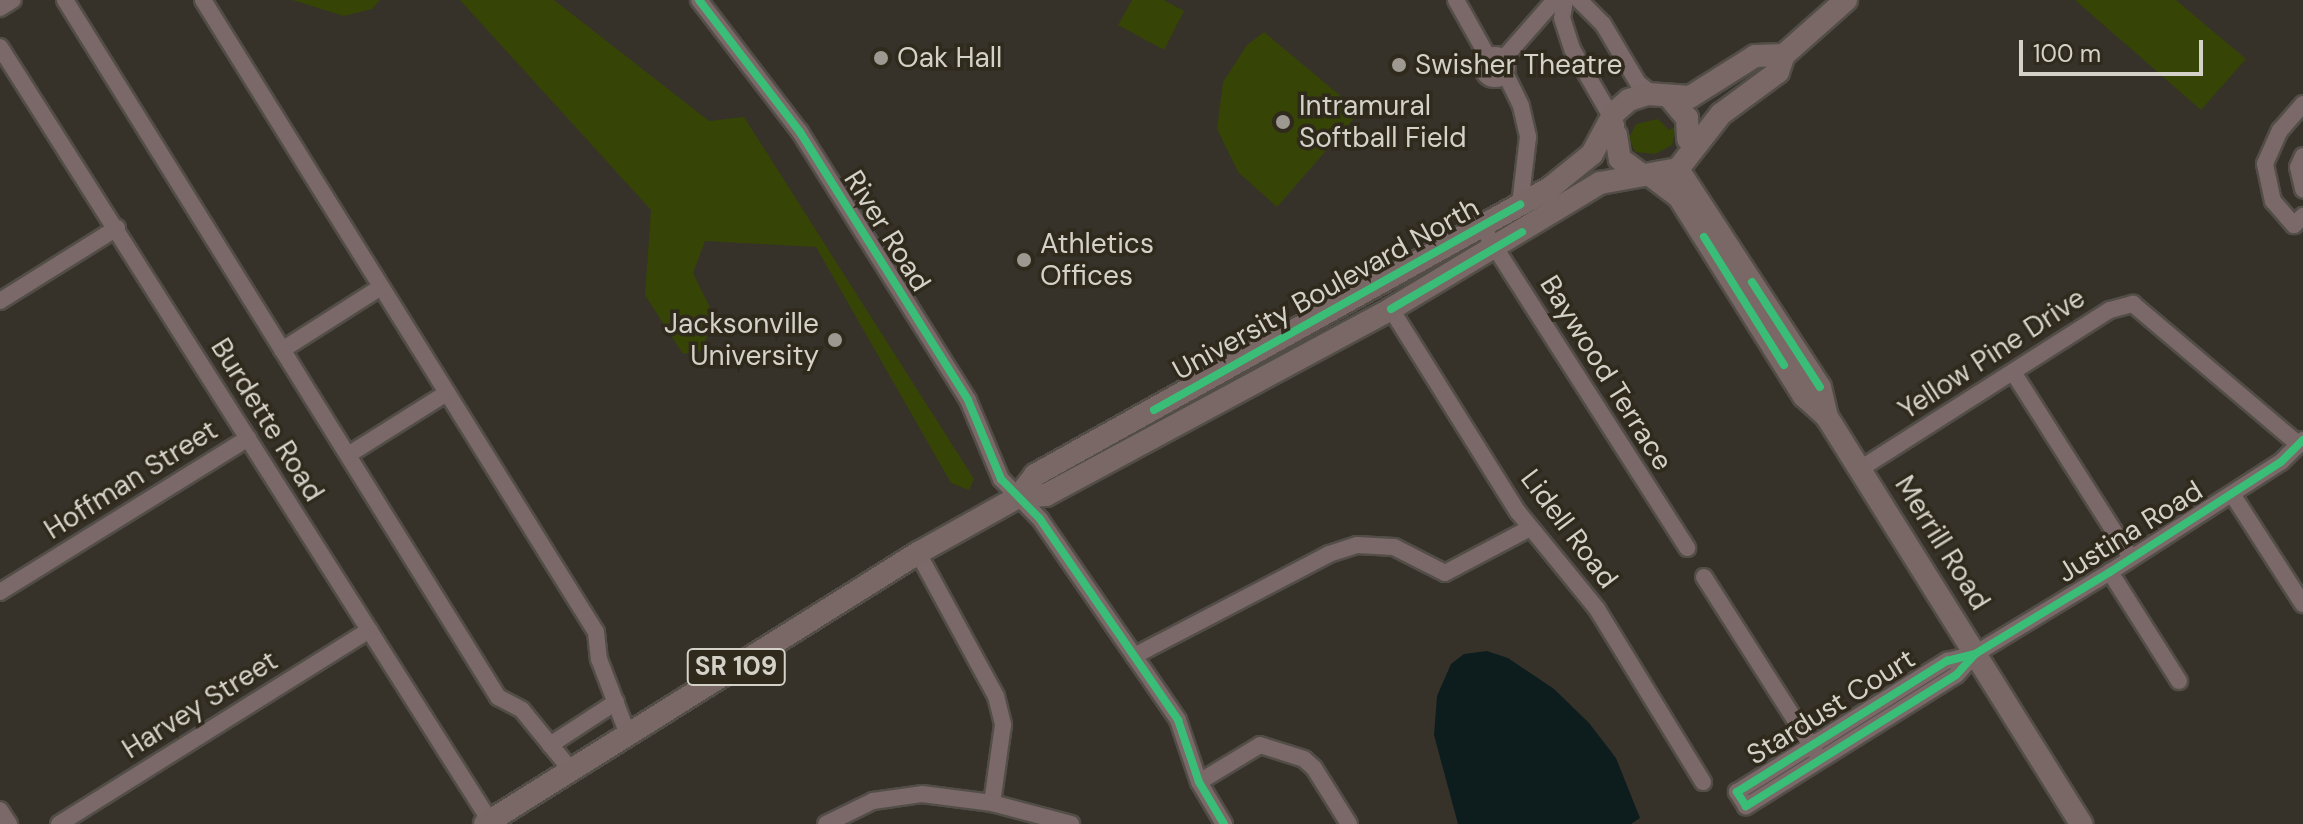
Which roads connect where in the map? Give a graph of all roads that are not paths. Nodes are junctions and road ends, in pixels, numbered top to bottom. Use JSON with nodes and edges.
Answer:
{"nodes":[{"id":1,"x":13,"y":0,"type":"edge"},
{"id":2,"x":65,"y":0,"type":"edge"},
{"id":3,"x":203,"y":0,"type":"edge"},
{"id":4,"x":699,"y":0,"type":"edge"},
{"id":5,"x":1456,"y":0,"type":"edge"},
{"id":6,"x":1555,"y":0,"type":"edge"},
{"id":7,"x":1565,"y":0,"type":"edge"},
{"id":8,"x":1579,"y":0,"type":"edge"},
{"id":9,"x":1846,"y":0,"type":"edge"},
{"id":10,"x":0,"y":8,"type":"edge"},
{"id":11,"x":0,"y":47,"type":"edge"},
{"id":12,"x":1776,"y":53,"type":"junction"},
{"id":13,"x":1499,"y":63,"type":"junction"},
{"id":14,"x":1669,"y":102,"type":"junction"},
{"id":15,"x":2303,"y":104,"type":"edge"},
{"id":16,"x":1615,"y":127,"type":"junction"},
{"id":17,"x":1684,"y":154,"type":"junction"},
{"id":18,"x":2303,"y":156,"type":"edge"},
{"id":19,"x":1638,"y":171,"type":"junction"},
{"id":20,"x":2303,"y":189,"type":"edge"},
{"id":21,"x":1520,"y":205,"type":"junction"},
{"id":22,"x":2303,"y":216,"type":"edge"},
{"id":23,"x":1482,"y":227,"type":"junction"},
{"id":24,"x":117,"y":228,"type":"junction"},
{"id":25,"x":1496,"y":248,"type":"junction"},
{"id":26,"x":381,"y":287,"type":"junction"},
{"id":27,"x":0,"y":301,"type":"edge"},
{"id":28,"x":1391,"y":309,"type":"junction"},
{"id":29,"x":282,"y":350,"type":"junction"},
{"id":30,"x":2013,"y":372,"type":"junction"},
{"id":31,"x":1210,"y":381,"type":"junction"},
{"id":32,"x":447,"y":393,"type":"junction"},
{"id":33,"x":1220,"y":401,"type":"junction"},
{"id":34,"x":1827,"y":417,"type":"junction"},
{"id":35,"x":248,"y":438,"type":"junction"},
{"id":36,"x":2301,"y":442,"type":"edge"},
{"id":37,"x":348,"y":455,"type":"junction"},
{"id":38,"x":1860,"y":469,"type":"junction"},
{"id":39,"x":2232,"y":494,"type":"junction"},
{"id":40,"x":1018,"y":497,"type":"junction"},
{"id":41,"x":1530,"y":528,"type":"junction"},
{"id":42,"x":1687,"y":548,"type":"dead end"},
{"id":43,"x":918,"y":553,"type":"junction"},
{"id":44,"x":2131,"y":558,"type":"junction"},
{"id":45,"x":2110,"y":572,"type":"junction"},
{"id":46,"x":1704,"y":577,"type":"dead end"},
{"id":47,"x":0,"y":592,"type":"edge"},
{"id":48,"x":2303,"y":604,"type":"edge"},
{"id":49,"x":369,"y":630,"type":"junction"},
{"id":50,"x":1975,"y":654,"type":"junction"},
{"id":51,"x":1134,"y":656,"type":"junction"},
{"id":52,"x":2179,"y":681,"type":"dead end"},
{"id":53,"x":616,"y":702,"type":"junction"},
{"id":54,"x":628,"y":735,"type":"junction"},
{"id":55,"x":1811,"y":744,"type":"junction"},
{"id":56,"x":550,"y":745,"type":"junction"},
{"id":57,"x":1821,"y":760,"type":"junction"},
{"id":58,"x":571,"y":770,"type":"junction"},
{"id":59,"x":1199,"y":782,"type":"junction"},
{"id":60,"x":1703,"y":782,"type":"dead end"},
{"id":61,"x":992,"y":803,"type":"junction"},
{"id":62,"x":0,"y":810,"type":"edge"},
{"id":63,"x":487,"y":823,"type":"edge"},
{"id":64,"x":2078,"y":823,"type":"edge"},
{"id":65,"x":9,"y":824,"type":"edge"},
{"id":66,"x":59,"y":824,"type":"edge"},
{"id":67,"x":826,"y":824,"type":"edge"},
{"id":68,"x":1071,"y":824,"type":"edge"},
{"id":69,"x":1224,"y":824,"type":"edge"},
{"id":70,"x":1349,"y":824,"type":"edge"}],
"edges":[{"from":1,"to":10,"type":"street"},
{"from":2,"to":29,"type":"street"},
{"from":3,"to":26,"type":"street"},
{"from":4,"to":40,"type":"street","name":"River Road"},
{"from":5,"to":13,"type":"street"},
{"from":6,"to":13,"type":"street"},
{"from":7,"to":16,"type":"street"},
{"from":8,"to":14,"type":"street"},
{"from":9,"to":12,"type":"main road","number":"SR 109"},
{"from":11,"to":24,"type":"street","name":"Burdette Road"},
{"from":12,"to":14,"type":"main road","number":"SR 109"},
{"from":12,"to":17,"type":"main road","number":"SR 109"},
{"from":13,"to":21,"type":"street"},
{"from":14,"to":16,"type":"main road","number":"SR 109"},
{"from":14,"to":16,"type":"main road","number":"SR 109"},
{"from":14,"to":17,"type":"main road"},
{"from":15,"to":22,"type":"street"},
{"from":16,"to":19,"type":"main road"},
{"from":16,"to":21,"type":"main road","name":"University Boulevard North","number":"SR 109"},
{"from":17,"to":19,"type":"main road","number":"SR 109"},
{"from":17,"to":34,"type":"main road","name":"Merrill Road"},
{"from":18,"to":20,"type":"street"},
{"from":19,"to":25,"type":"main road","name":"University Boulevard North","number":"SR 109"},
{"from":19,"to":34,"type":"main road","name":"Merrill Road"},
{"from":21,"to":23,"type":"main road","name":"University Boulevard North","number":"SR 109"},
{"from":23,"to":25,"type":"street","name":"Baywood Terrace"},
{"from":23,"to":31,"type":"main road","name":"University Boulevard North","number":"SR 109"},
{"from":24,"to":27,"type":"street"},
{"from":24,"to":35,"type":"street","name":"Burdette Road"},
{"from":25,"to":28,"type":"main road","name":"University Boulevard North","number":"SR 109"},
{"from":25,"to":42,"type":"street","name":"Baywood Terrace"},
{"from":26,"to":29,"type":"street"},
{"from":26,"to":32,"type":"street"},
{"from":28,"to":33,"type":"main road","name":"University Boulevard North","number":"SR 109"},
{"from":28,"to":41,"type":"street","name":"Lidell Road"},
{"from":29,"to":37,"type":"street"},
{"from":30,"to":36,"type":"street","name":"Yellow Pine Drive"},
{"from":30,"to":38,"type":"street","name":"Yellow Pine Drive"},
{"from":30,"to":44,"type":"street"},
{"from":31,"to":33,"type":"main road"},
{"from":31,"to":40,"type":"main road","name":"University Boulevard North","number":"SR 109"},
{"from":32,"to":37,"type":"street"},
{"from":32,"to":53,"type":"street"},
{"from":33,"to":40,"type":"main road","name":"University Boulevard North","number":"SR 109"},
{"from":34,"to":38,"type":"main road","name":"Merrill Road"},
{"from":35,"to":47,"type":"street","name":"Hoffman Street"},
{"from":35,"to":49,"type":"street","name":"Burdette Road"},
{"from":36,"to":39,"type":"street","name":"Justina Road"},
{"from":37,"to":56,"type":"street"},
{"from":38,"to":50,"type":"main road","name":"Merrill Road"},
{"from":39,"to":44,"type":"street","name":"Justina Road"},
{"from":39,"to":48,"type":"street"},
{"from":40,"to":43,"type":"main road","name":"University Boulevard North","number":"SR 109"},
{"from":40,"to":51,"type":"street","name":"River Road"},
{"from":41,"to":51,"type":"street"},
{"from":41,"to":60,"type":"street","name":"Lidell Road"},
{"from":43,"to":54,"type":"main road","name":"University Boulevard North","number":"SR 109"},
{"from":43,"to":61,"type":"street"},
{"from":44,"to":45,"type":"street","name":"Justina Road"},
{"from":45,"to":50,"type":"street","name":"Justina Road"},
{"from":45,"to":52,"type":"street"},
{"from":46,"to":55,"type":"street"},
{"from":49,"to":63,"type":"street","name":"Burdette Road"},
{"from":49,"to":66,"type":"street","name":"Harvey Street"},
{"from":50,"to":55,"type":"street","name":"Stardust Court"},
{"from":50,"to":57,"type":"street","name":"Stardust Court"},
{"from":50,"to":64,"type":"main road","name":"Merrill Road"},
{"from":51,"to":59,"type":"street","name":"River Road"},
{"from":53,"to":54,"type":"street"},
{"from":53,"to":56,"type":"street"},
{"from":54,"to":58,"type":"main road","name":"University Boulevard North","number":"SR 109"},
{"from":55,"to":57,"type":"street"},
{"from":55,"to":57,"type":"street","name":"Stardust Court"},
{"from":56,"to":58,"type":"street"},
{"from":58,"to":63,"type":"main road","name":"University Boulevard North","number":"SR 109"},
{"from":59,"to":69,"type":"street","name":"River Road"},
{"from":59,"to":70,"type":"street"},
{"from":61,"to":67,"type":"street"},
{"from":61,"to":68,"type":"street"},
{"from":62,"to":65,"type":"street"}]}
